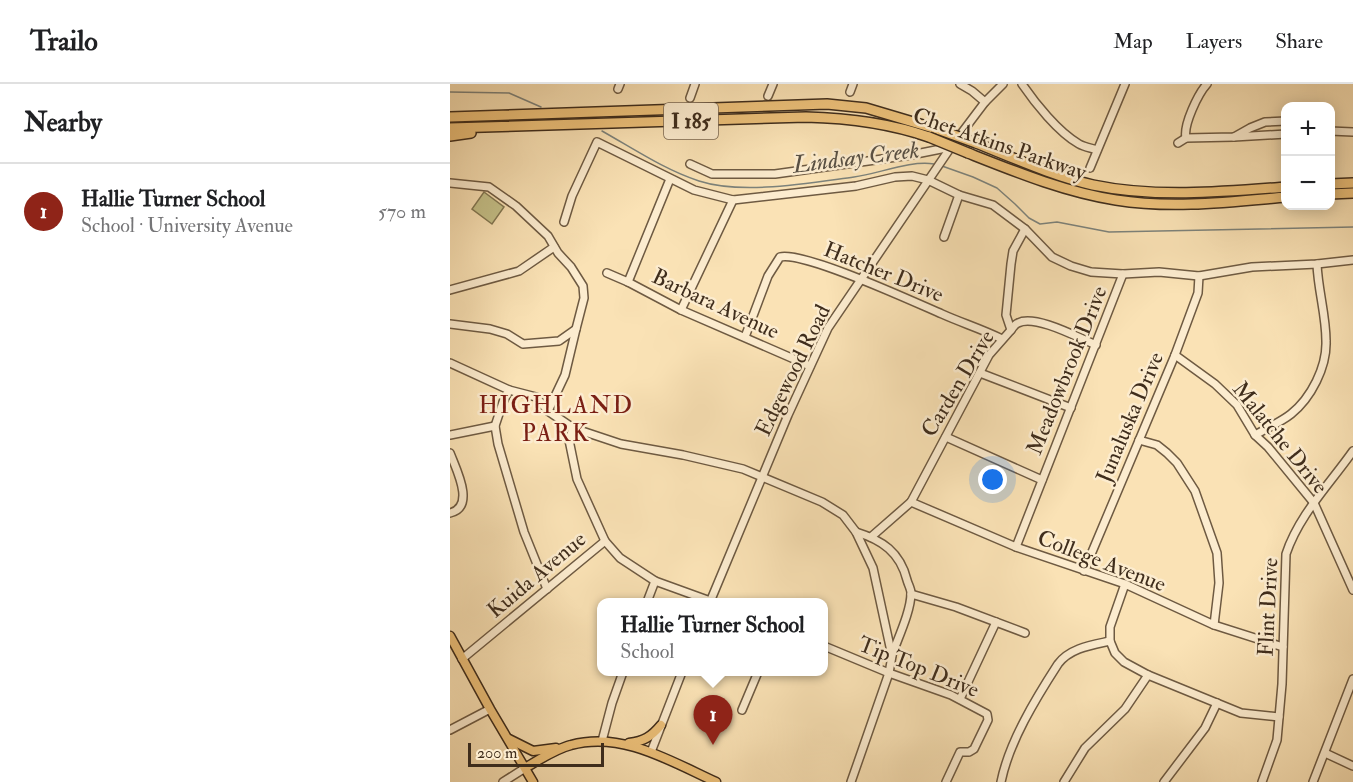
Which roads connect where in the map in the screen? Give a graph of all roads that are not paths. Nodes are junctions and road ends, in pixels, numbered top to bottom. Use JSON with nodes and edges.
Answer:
{"nodes":[{"id":1,"x":695,"y":84,"type":"edge"},
{"id":2,"x":773,"y":84,"type":"edge"},
{"id":3,"x":853,"y":84,"type":"edge"},
{"id":4,"x":960,"y":84,"type":"edge"},
{"id":5,"x":1004,"y":84,"type":"edge"},
{"id":6,"x":1022,"y":84,"type":"edge"},
{"id":7,"x":1125,"y":84,"type":"edge"},
{"id":8,"x":1207,"y":84,"type":"edge"},
{"id":9,"x":850,"y":92,"type":"dead end"},
{"id":10,"x":768,"y":96,"type":"dead end"},
{"id":11,"x":690,"y":98,"type":"dead end"},
{"id":12,"x":985,"y":102,"type":"junction"},
{"id":13,"x":450,"y":112,"type":"edge"},
{"id":14,"x":512,"y":116,"type":"junction"},
{"id":15,"x":450,"y":117,"type":"edge"},
{"id":16,"x":1281,"y":121,"type":"edge"},
{"id":17,"x":530,"y":126,"type":"junction"},
{"id":18,"x":450,"y":128,"type":"edge"},
{"id":19,"x":1335,"y":131,"type":"edge"},
{"id":20,"x":1353,"y":132,"type":"edge"},
{"id":21,"x":1281,"y":134,"type":"edge"},
{"id":22,"x":450,"y":136,"type":"edge"},
{"id":23,"x":1234,"y":137,"type":"junction"},
{"id":24,"x":1186,"y":138,"type":"junction"},
{"id":25,"x":1178,"y":143,"type":"dead end"},
{"id":26,"x":951,"y":147,"type":"junction"},
{"id":27,"x":1097,"y":150,"type":"junction"},
{"id":28,"x":690,"y":164,"type":"dead end"},
{"id":29,"x":1090,"y":168,"type":"dead end"},
{"id":30,"x":670,"y":179,"type":"junction"},
{"id":31,"x":928,"y":180,"type":"junction"},
{"id":32,"x":450,"y":183,"type":"edge"},
{"id":33,"x":1353,"y":183,"type":"edge"},
{"id":34,"x":1335,"y":184,"type":"edge"},
{"id":35,"x":1281,"y":187,"type":"edge"},
{"id":36,"x":1353,"y":193,"type":"edge"},
{"id":37,"x":1335,"y":194,"type":"edge"},
{"id":38,"x":959,"y":195,"type":"junction"},
{"id":39,"x":1281,"y":197,"type":"edge"},
{"id":40,"x":733,"y":200,"type":"junction"},
{"id":41,"x":564,"y":222,"type":"dead end"},
{"id":42,"x":1025,"y":229,"type":"junction"},
{"id":43,"x":944,"y":237,"type":"dead end"},
{"id":44,"x":554,"y":247,"type":"junction"},
{"id":45,"x":1353,"y":260,"type":"edge"},
{"id":46,"x":1317,"y":264,"type":"junction"},
{"id":47,"x":607,"y":273,"type":"dead end"},
{"id":48,"x":1124,"y":274,"type":"junction"},
{"id":49,"x":1199,"y":276,"type":"junction"},
{"id":50,"x":860,"y":279,"type":"junction"},
{"id":51,"x":628,"y":282,"type":"junction"},
{"id":52,"x":450,"y":290,"type":"edge"},
{"id":53,"x":681,"y":309,"type":"junction"},
{"id":54,"x":450,"y":324,"type":"edge"},
{"id":55,"x":576,"y":329,"type":"junction"},
{"id":56,"x":1011,"y":330,"type":"junction"},
{"id":57,"x":745,"y":337,"type":"junction"},
{"id":58,"x":1002,"y":339,"type":"junction"},
{"id":59,"x":559,"y":341,"type":"junction"},
{"id":60,"x":573,"y":343,"type":"junction"},
{"id":61,"x":1096,"y":345,"type":"junction"},
{"id":62,"x":1175,"y":355,"type":"junction"},
{"id":63,"x":450,"y":363,"type":"edge"},
{"id":64,"x":810,"y":366,"type":"junction"},
{"id":65,"x":980,"y":373,"type":"junction"},
{"id":66,"x":509,"y":390,"type":"junction"},
{"id":67,"x":1071,"y":408,"type":"junction"},
{"id":68,"x":548,"y":411,"type":"junction"},
{"id":69,"x":495,"y":426,"type":"junction"},
{"id":70,"x":573,"y":428,"type":"junction"},
{"id":71,"x":450,"y":435,"type":"edge"},
{"id":72,"x":1255,"y":435,"type":"junction"},
{"id":73,"x":946,"y":437,"type":"junction"},
{"id":74,"x":1139,"y":440,"type":"junction"},
{"id":75,"x":1353,"y":451,"type":"edge"},
{"id":76,"x":450,"y":453,"type":"edge"},
{"id":77,"x":763,"y":476,"type":"junction"},
{"id":78,"x":1042,"y":480,"type":"junction"},
{"id":79,"x":911,"y":502,"type":"junction"},
{"id":80,"x":1314,"y":503,"type":"junction"},
{"id":81,"x":450,"y":513,"type":"edge"},
{"id":82,"x":856,"y":532,"type":"junction"},
{"id":83,"x":872,"y":537,"type":"junction"},
{"id":84,"x":605,"y":541,"type":"junction"},
{"id":85,"x":1016,"y":547,"type":"junction"},
{"id":86,"x":1084,"y":571,"type":"junction"},
{"id":87,"x":655,"y":581,"type":"junction"},
{"id":88,"x":1125,"y":584,"type":"junction"},
{"id":89,"x":547,"y":589,"type":"junction"},
{"id":90,"x":1353,"y":590,"type":"edge"},
{"id":91,"x":911,"y":594,"type":"junction"},
{"id":92,"x":649,"y":598,"type":"edge"},
{"id":93,"x":701,"y":598,"type":"edge"},
{"id":94,"x":714,"y":598,"type":"edge"},
{"id":95,"x":996,"y":622,"type":"junction"},
{"id":96,"x":1214,"y":625,"type":"junction"},
{"id":97,"x":1024,"y":633,"type":"dead end"},
{"id":98,"x":450,"y":636,"type":"edge"},
{"id":99,"x":1110,"y":641,"type":"junction"},
{"id":100,"x":1283,"y":647,"type":"junction"},
{"id":101,"x":828,"y":648,"type":"edge"},
{"id":102,"x":892,"y":656,"type":"junction"},
{"id":103,"x":462,"y":659,"type":"junction"},
{"id":104,"x":889,"y":673,"type":"junction"},
{"id":105,"x":1148,"y":675,"type":"junction"},
{"id":106,"x":621,"y":676,"type":"edge"},
{"id":107,"x":680,"y":676,"type":"edge"},
{"id":108,"x":756,"y":676,"type":"edge"},
{"id":109,"x":1353,"y":679,"type":"edge"},
{"id":110,"x":960,"y":699,"type":"junction"},
{"id":111,"x":1217,"y":703,"type":"junction"},
{"id":112,"x":490,"y":709,"type":"junction"},
{"id":113,"x":742,"y":710,"type":"dead end"},
{"id":114,"x":1279,"y":717,"type":"junction"},
{"id":115,"x":661,"y":725,"type":"junction"},
{"id":116,"x":450,"y":730,"type":"edge"},
{"id":117,"x":507,"y":738,"type":"junction"},
{"id":118,"x":602,"y":741,"type":"junction"},
{"id":119,"x":624,"y":744,"type":"junction"},
{"id":120,"x":568,"y":746,"type":"junction"},
{"id":121,"x":651,"y":753,"type":"junction"},
{"id":122,"x":1325,"y":753,"type":"junction"},
{"id":123,"x":1353,"y":766,"type":"edge"},
{"id":124,"x":525,"y":768,"type":"junction"},
{"id":125,"x":503,"y":782,"type":"edge"},
{"id":126,"x":534,"y":782,"type":"edge"},
{"id":127,"x":716,"y":782,"type":"edge"},
{"id":128,"x":851,"y":782,"type":"edge"},
{"id":129,"x":946,"y":782,"type":"edge"},
{"id":130,"x":1000,"y":782,"type":"edge"},
{"id":131,"x":1064,"y":782,"type":"edge"},
{"id":132,"x":1164,"y":782,"type":"edge"},
{"id":133,"x":1262,"y":782,"type":"edge"},
{"id":134,"x":1313,"y":782,"type":"edge"}],
"edges":[{"from":1,"to":11,"type":"street"},
{"from":2,"to":10,"type":"street"},
{"from":3,"to":9,"type":"street"},
{"from":4,"to":12,"type":"street"},
{"from":5,"to":12,"type":"street","name":"Edgewood Road"},
{"from":6,"to":27,"type":"street"},
{"from":7,"to":27,"type":"street"},
{"from":8,"to":24,"type":"street"},
{"from":12,"to":26,"type":"street","name":"Edgewood Road"},
{"from":13,"to":14,"type":"highway"},
{"from":14,"to":15,"type":"highway","name":"Chet Atkins Parkway","number":"I 185"},
{"from":14,"to":35,"type":"highway","name":"Chet Atkins Parkway","number":"I 185","bridge":true},
{"from":16,"to":23,"type":"street"},
{"from":17,"to":18,"type":"highway","name":"Chet Atkins Parkway","number":"I 185"},
{"from":17,"to":22,"type":"highway"},
{"from":17,"to":39,"type":"highway","name":"Chet Atkins Parkway","number":"I 185","bridge":true},
{"from":19,"to":20,"type":"street"},
{"from":21,"to":23,"type":"street"},
{"from":23,"to":24,"type":"street"},
{"from":24,"to":25,"type":"street"},
{"from":26,"to":28,"type":"street"},
{"from":26,"to":31,"type":"street","name":"Edgewood Road"},
{"from":27,"to":29,"type":"street"},
{"from":30,"to":40,"type":"street"},
{"from":30,"to":41,"type":"street"},
{"from":30,"to":51,"type":"street"},
{"from":31,"to":38,"type":"street"},
{"from":31,"to":40,"type":"street"},
{"from":31,"to":50,"type":"street","name":"Edgewood Road"},
{"from":32,"to":44,"type":"street"},
{"from":33,"to":34,"type":"highway"},
{"from":36,"to":37,"type":"highway"},
{"from":38,"to":42,"type":"street"},
{"from":38,"to":43,"type":"street"},
{"from":40,"to":53,"type":"street"},
{"from":42,"to":48,"type":"street"},
{"from":42,"to":56,"type":"street","name":"Carden Drive"},
{"from":44,"to":52,"type":"street"},
{"from":44,"to":55,"type":"street"},
{"from":45,"to":46,"type":"street"},
{"from":46,"to":49,"type":"street"},
{"from":46,"to":72,"type":"street"},
{"from":47,"to":51,"type":"street","name":"Barbara Avenue"},
{"from":48,"to":49,"type":"street"},
{"from":48,"to":61,"type":"street","name":"Meadowbrook Drive"},
{"from":49,"to":62,"type":"street","name":"Junaluska Drive"},
{"from":50,"to":57,"type":"street","name":"Hatcher Drive"},
{"from":50,"to":58,"type":"street","name":"Hatcher Drive"},
{"from":50,"to":64,"type":"street","name":"Edgewood Road"},
{"from":51,"to":53,"type":"street","name":"Barbara Avenue"},
{"from":53,"to":57,"type":"street","name":"Barbara Avenue"},
{"from":54,"to":59,"type":"street"},
{"from":55,"to":59,"type":"street"},
{"from":55,"to":60,"type":"street"},
{"from":56,"to":58,"type":"street","name":"Carden Drive"},
{"from":56,"to":61,"type":"street"},
{"from":57,"to":64,"type":"street","name":"Barbara Avenue"},
{"from":58,"to":65,"type":"street","name":"Carden Drive"},
{"from":59,"to":60,"type":"street"},
{"from":60,"to":68,"type":"street"},
{"from":61,"to":67,"type":"street","name":"Meadowbrook Drive"},
{"from":62,"to":72,"type":"street","name":"Malatche Drive"},
{"from":62,"to":74,"type":"street","name":"Junaluska Drive"},
{"from":63,"to":66,"type":"street"},
{"from":64,"to":77,"type":"street","name":"Edgewood Road"},
{"from":65,"to":67,"type":"street"},
{"from":65,"to":73,"type":"street","name":"Carden Drive"},
{"from":66,"to":68,"type":"street"},
{"from":66,"to":69,"type":"street"},
{"from":67,"to":78,"type":"street","name":"Meadowbrook Drive"},
{"from":68,"to":70,"type":"street"},
{"from":69,"to":71,"type":"street"},
{"from":69,"to":89,"type":"street"},
{"from":70,"to":77,"type":"street"},
{"from":70,"to":84,"type":"street"},
{"from":72,"to":80,"type":"street","name":"Malatche Drive"},
{"from":73,"to":78,"type":"street"},
{"from":73,"to":79,"type":"street","name":"Carden Drive"},
{"from":74,"to":86,"type":"street","name":"Junaluska Drive"},
{"from":74,"to":96,"type":"street"},
{"from":75,"to":80,"type":"street","name":"Flint Drive"},
{"from":76,"to":81,"type":"street"},
{"from":77,"to":82,"type":"street"},
{"from":77,"to":94,"type":"street","name":"Edgewood Road"},
{"from":78,"to":85,"type":"street","name":"Meadowbrook Drive"},
{"from":79,"to":83,"type":"street","name":"Carden Drive"},
{"from":79,"to":85,"type":"street","name":"College Avenue"},
{"from":80,"to":90,"type":"street","name":"Malatche Drive"},
{"from":80,"to":100,"type":"street","name":"Flint Drive"},
{"from":82,"to":83,"type":"street"},
{"from":82,"to":102,"type":"street"},
{"from":83,"to":91,"type":"street"},
{"from":84,"to":87,"type":"street"},
{"from":84,"to":89,"type":"street","name":"Kuida Avenue"},
{"from":85,"to":86,"type":"street","name":"College Avenue"},
{"from":86,"to":88,"type":"street","name":"College Avenue"},
{"from":87,"to":92,"type":"street"},
{"from":87,"to":93,"type":"street"},
{"from":88,"to":96,"type":"street","name":"College Avenue"},
{"from":88,"to":99,"type":"street"},
{"from":89,"to":103,"type":"street","name":"Kuida Avenue"},
{"from":91,"to":95,"type":"street"},
{"from":91,"to":102,"type":"street"},
{"from":95,"to":97,"type":"street"},
{"from":95,"to":110,"type":"street"},
{"from":96,"to":100,"type":"street","name":"College Avenue"},
{"from":98,"to":103,"type":"main road"},
{"from":99,"to":105,"type":"street"},
{"from":99,"to":130,"type":"street"},
{"from":100,"to":114,"type":"street","name":"Flint Drive"},
{"from":101,"to":104,"type":"street","name":"Tip Top Drive"},
{"from":102,"to":104,"type":"street"},
{"from":103,"to":112,"type":"main road"},
{"from":104,"to":110,"type":"street","name":"Tip Top Drive"},
{"from":104,"to":128,"type":"street"},
{"from":105,"to":111,"type":"street"},
{"from":105,"to":131,"type":"street"},
{"from":106,"to":118,"type":"street"},
{"from":107,"to":115,"type":"street"},
{"from":108,"to":113,"type":"street"},
{"from":109,"to":122,"type":"street"},
{"from":110,"to":129,"type":"street","name":"Tip Top Drive"},
{"from":111,"to":114,"type":"street"},
{"from":111,"to":132,"type":"street"},
{"from":112,"to":116,"type":"street"},
{"from":112,"to":117,"type":"main road"},
{"from":114,"to":133,"type":"street","name":"Flint Drive"},
{"from":115,"to":119,"type":"main road"},
{"from":115,"to":121,"type":"street"},
{"from":117,"to":120,"type":"main road"},
{"from":117,"to":124,"type":"main road"},
{"from":118,"to":119,"type":"main road"},
{"from":118,"to":120,"type":"main road"},
{"from":119,"to":121,"type":"main road"},
{"from":120,"to":124,"type":"main road"},
{"from":121,"to":127,"type":"main road"},
{"from":122,"to":123,"type":"street"},
{"from":122,"to":134,"type":"street"},
{"from":124,"to":125,"type":"street"},
{"from":124,"to":126,"type":"main road"}]}
